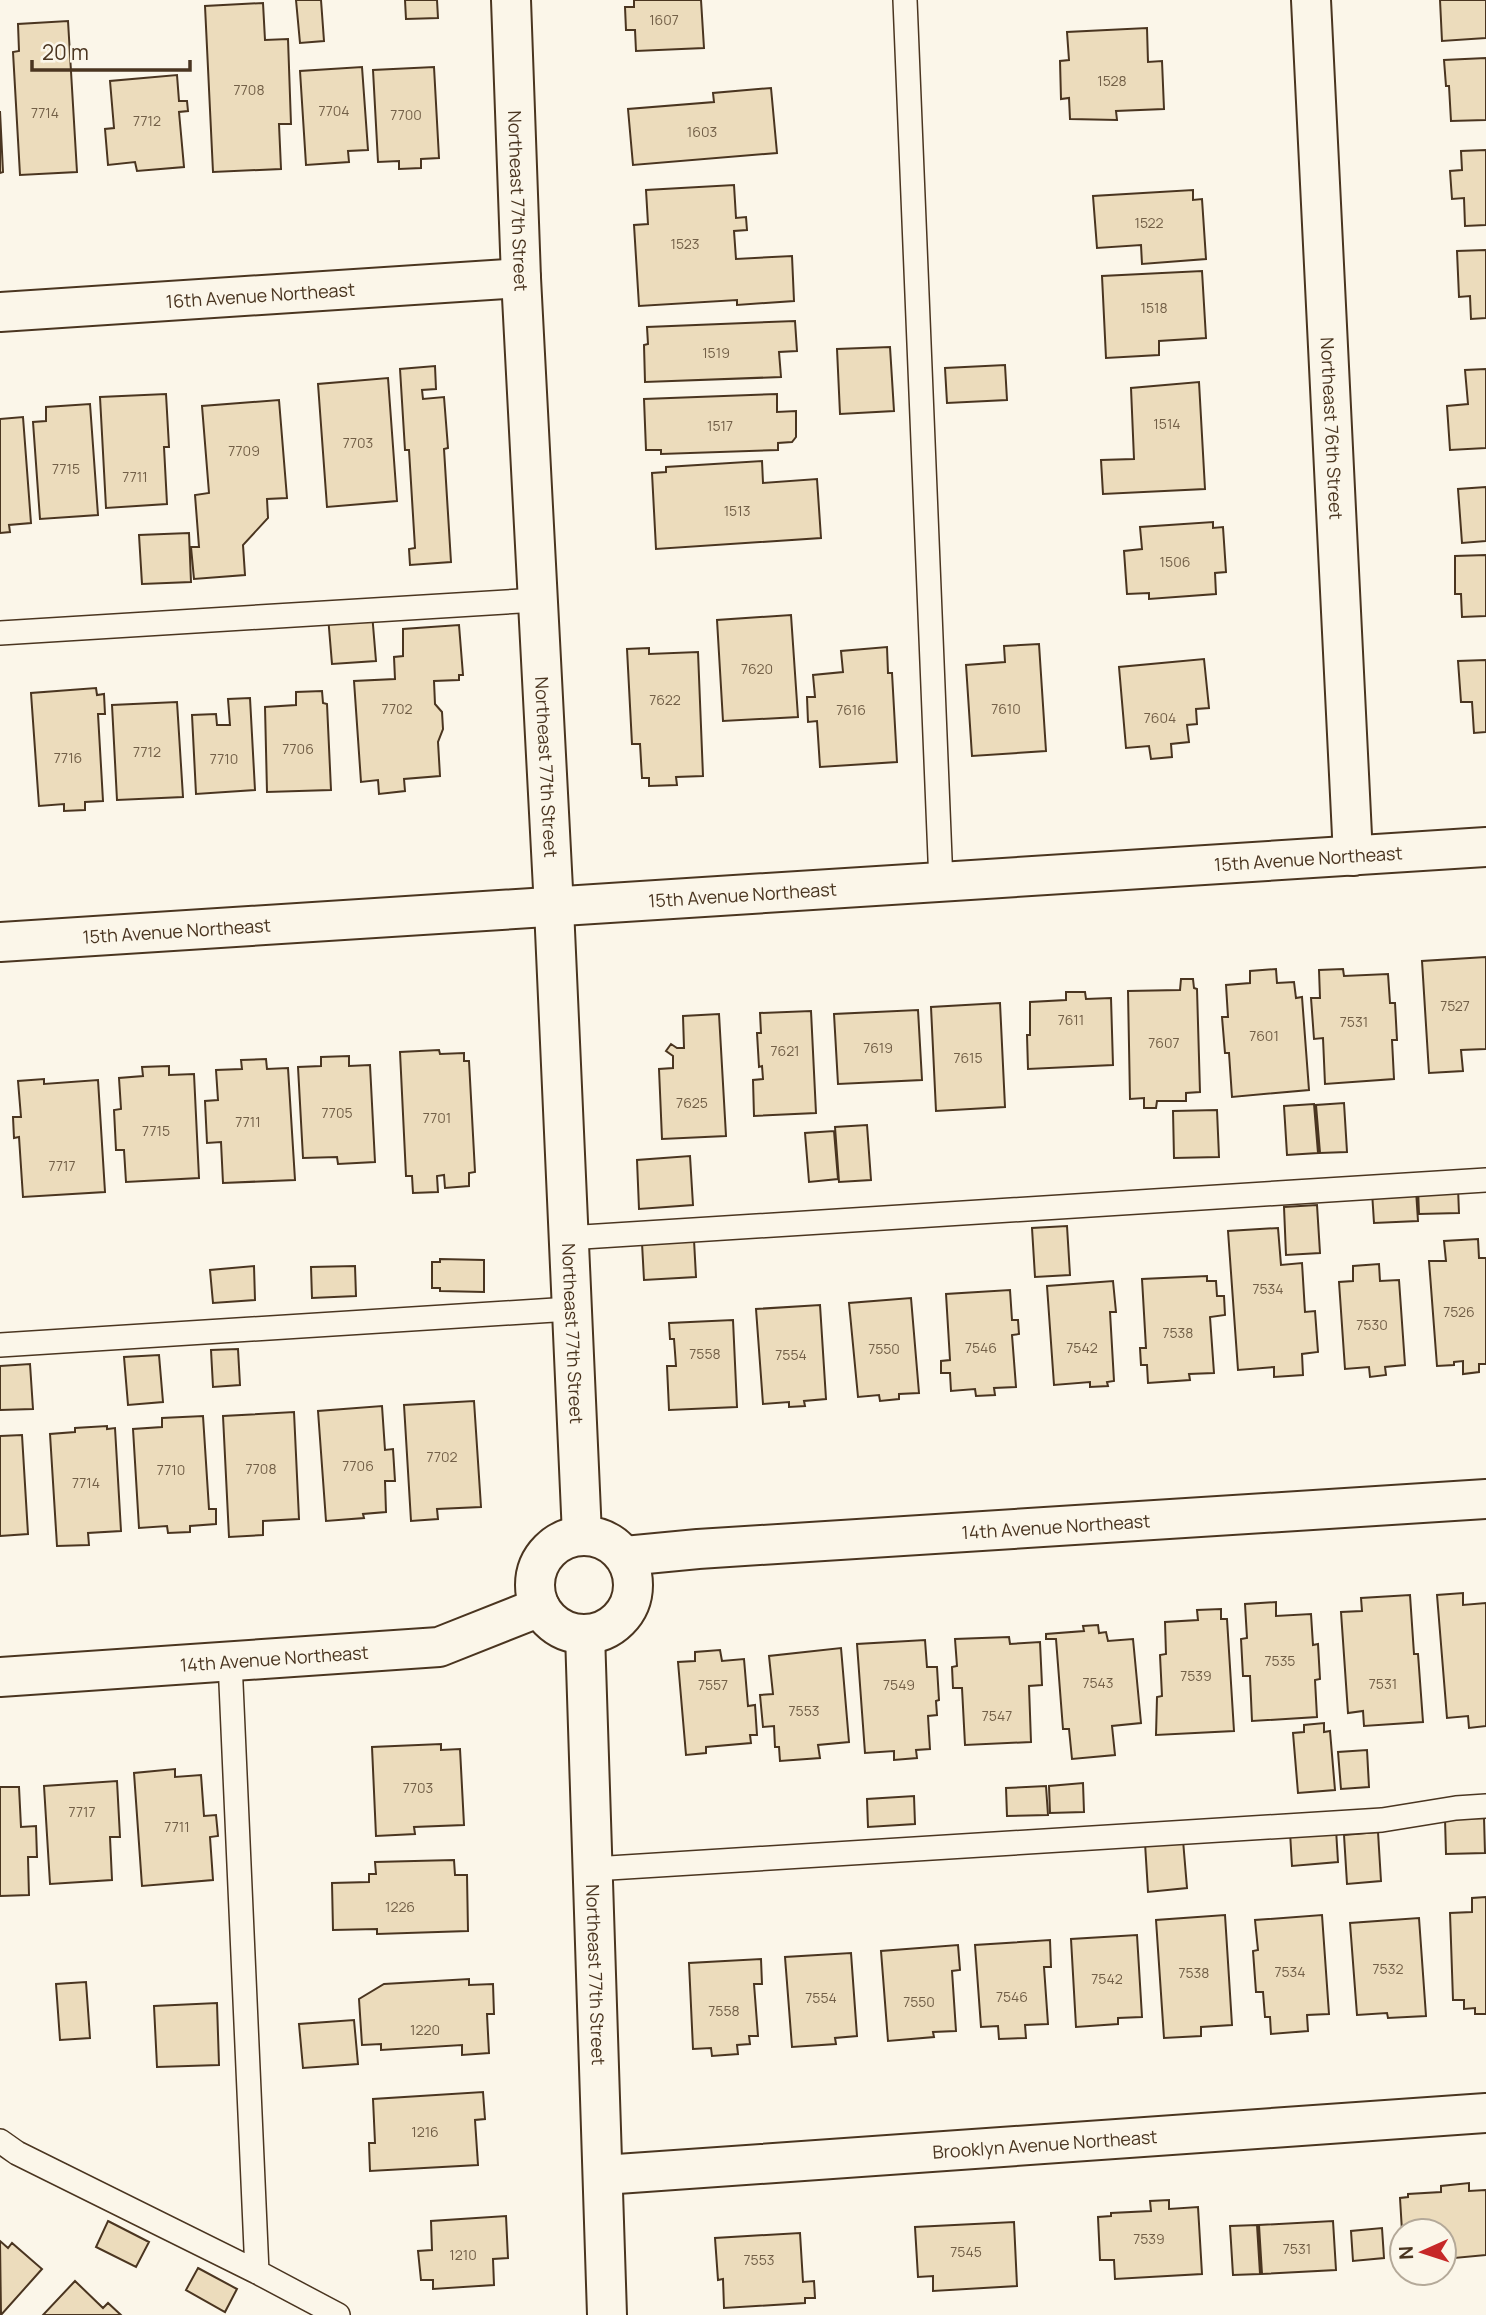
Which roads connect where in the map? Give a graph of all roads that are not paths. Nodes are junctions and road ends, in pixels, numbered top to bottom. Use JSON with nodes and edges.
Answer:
{"nodes":[{"id":1,"x":511,"y":0,"type":"edge"},
{"id":2,"x":905,"y":0,"type":"edge"},
{"id":3,"x":1311,"y":0,"type":"edge"},
{"id":4,"x":522,"y":278,"type":"junction"},
{"id":5,"x":0,"y":312,"type":"edge"},
{"id":6,"x":537,"y":600,"type":"junction"},
{"id":7,"x":0,"y":633,"type":"edge"},
{"id":8,"x":1486,"y":847,"type":"edge"},
{"id":9,"x":1353,"y":856,"type":"junction"},
{"id":10,"x":941,"y":883,"type":"junction"},
{"id":11,"x":554,"y":908,"type":"junction"},
{"id":12,"x":0,"y":942,"type":"edge"},
{"id":13,"x":1486,"y":1180,"type":"edge"},
{"id":14,"x":567,"y":1238,"type":"junction"},
{"id":15,"x":570,"y":1309,"type":"junction"},
{"id":16,"x":0,"y":1345,"type":"edge"},
{"id":17,"x":1486,"y":1499,"type":"edge"},
{"id":18,"x":582,"y":1535,"type":"junction"},
{"id":19,"x":625,"y":1556,"type":"junction"},
{"id":20,"x":540,"y":1607,"type":"junction"},
{"id":21,"x":586,"y":1634,"type":"junction"},
{"id":22,"x":230,"y":1661,"type":"junction"},
{"id":23,"x":0,"y":1678,"type":"edge"},
{"id":24,"x":1486,"y":1807,"type":"edge"},
{"id":25,"x":593,"y":1869,"type":"junction"},
{"id":26,"x":1486,"y":2113,"type":"edge"},
{"id":27,"x":0,"y":2141,"type":"edge"},
{"id":28,"x":603,"y":2175,"type":"junction"},
{"id":29,"x":257,"y":2272,"type":"junction"},
{"id":30,"x":338,"y":2315,"type":"edge"},
{"id":31,"x":607,"y":2315,"type":"edge"}],
"edges":[{"from":1,"to":4,"type":"street","name":"Northeast 77th Street"},
{"from":2,"to":10,"type":"lane"},
{"from":3,"to":9,"type":"street","name":"Northeast 76th Street"},
{"from":4,"to":5,"type":"street","name":"16th Avenue Northeast"},
{"from":4,"to":6,"type":"street","name":"Northeast 77th Street"},
{"from":6,"to":7,"type":"lane"},
{"from":6,"to":11,"type":"street","name":"Northeast 77th Street"},
{"from":8,"to":9,"type":"street","name":"15th Avenue Northeast"},
{"from":9,"to":10,"type":"street","name":"15th Avenue Northeast"},
{"from":10,"to":11,"type":"street","name":"15th Avenue Northeast"},
{"from":11,"to":12,"type":"street","name":"15th Avenue Northeast"},
{"from":11,"to":14,"type":"street","name":"Northeast 77th Street"},
{"from":13,"to":14,"type":"lane"},
{"from":14,"to":15,"type":"street","name":"Northeast 77th Street"},
{"from":15,"to":16,"type":"lane"},
{"from":15,"to":18,"type":"street","name":"Northeast 77th Street"},
{"from":17,"to":19,"type":"street","name":"14th Avenue Northeast"},
{"from":18,"to":19,"type":"street"},
{"from":18,"to":20,"type":"street"},
{"from":19,"to":21,"type":"street"},
{"from":20,"to":21,"type":"street"},
{"from":20,"to":22,"type":"street","name":"14th Avenue Northeast"},
{"from":21,"to":25,"type":"street","name":"Northeast 77th Street"},
{"from":22,"to":23,"type":"street","name":"14th Avenue Northeast"},
{"from":22,"to":29,"type":"lane"},
{"from":24,"to":25,"type":"lane"},
{"from":25,"to":28,"type":"street","name":"Northeast 77th Street"},
{"from":26,"to":28,"type":"street","name":"Brooklyn Avenue Northeast"},
{"from":27,"to":29,"type":"lane"},
{"from":28,"to":31,"type":"street","name":"Northeast 77th Street"},
{"from":29,"to":30,"type":"lane"}]}
